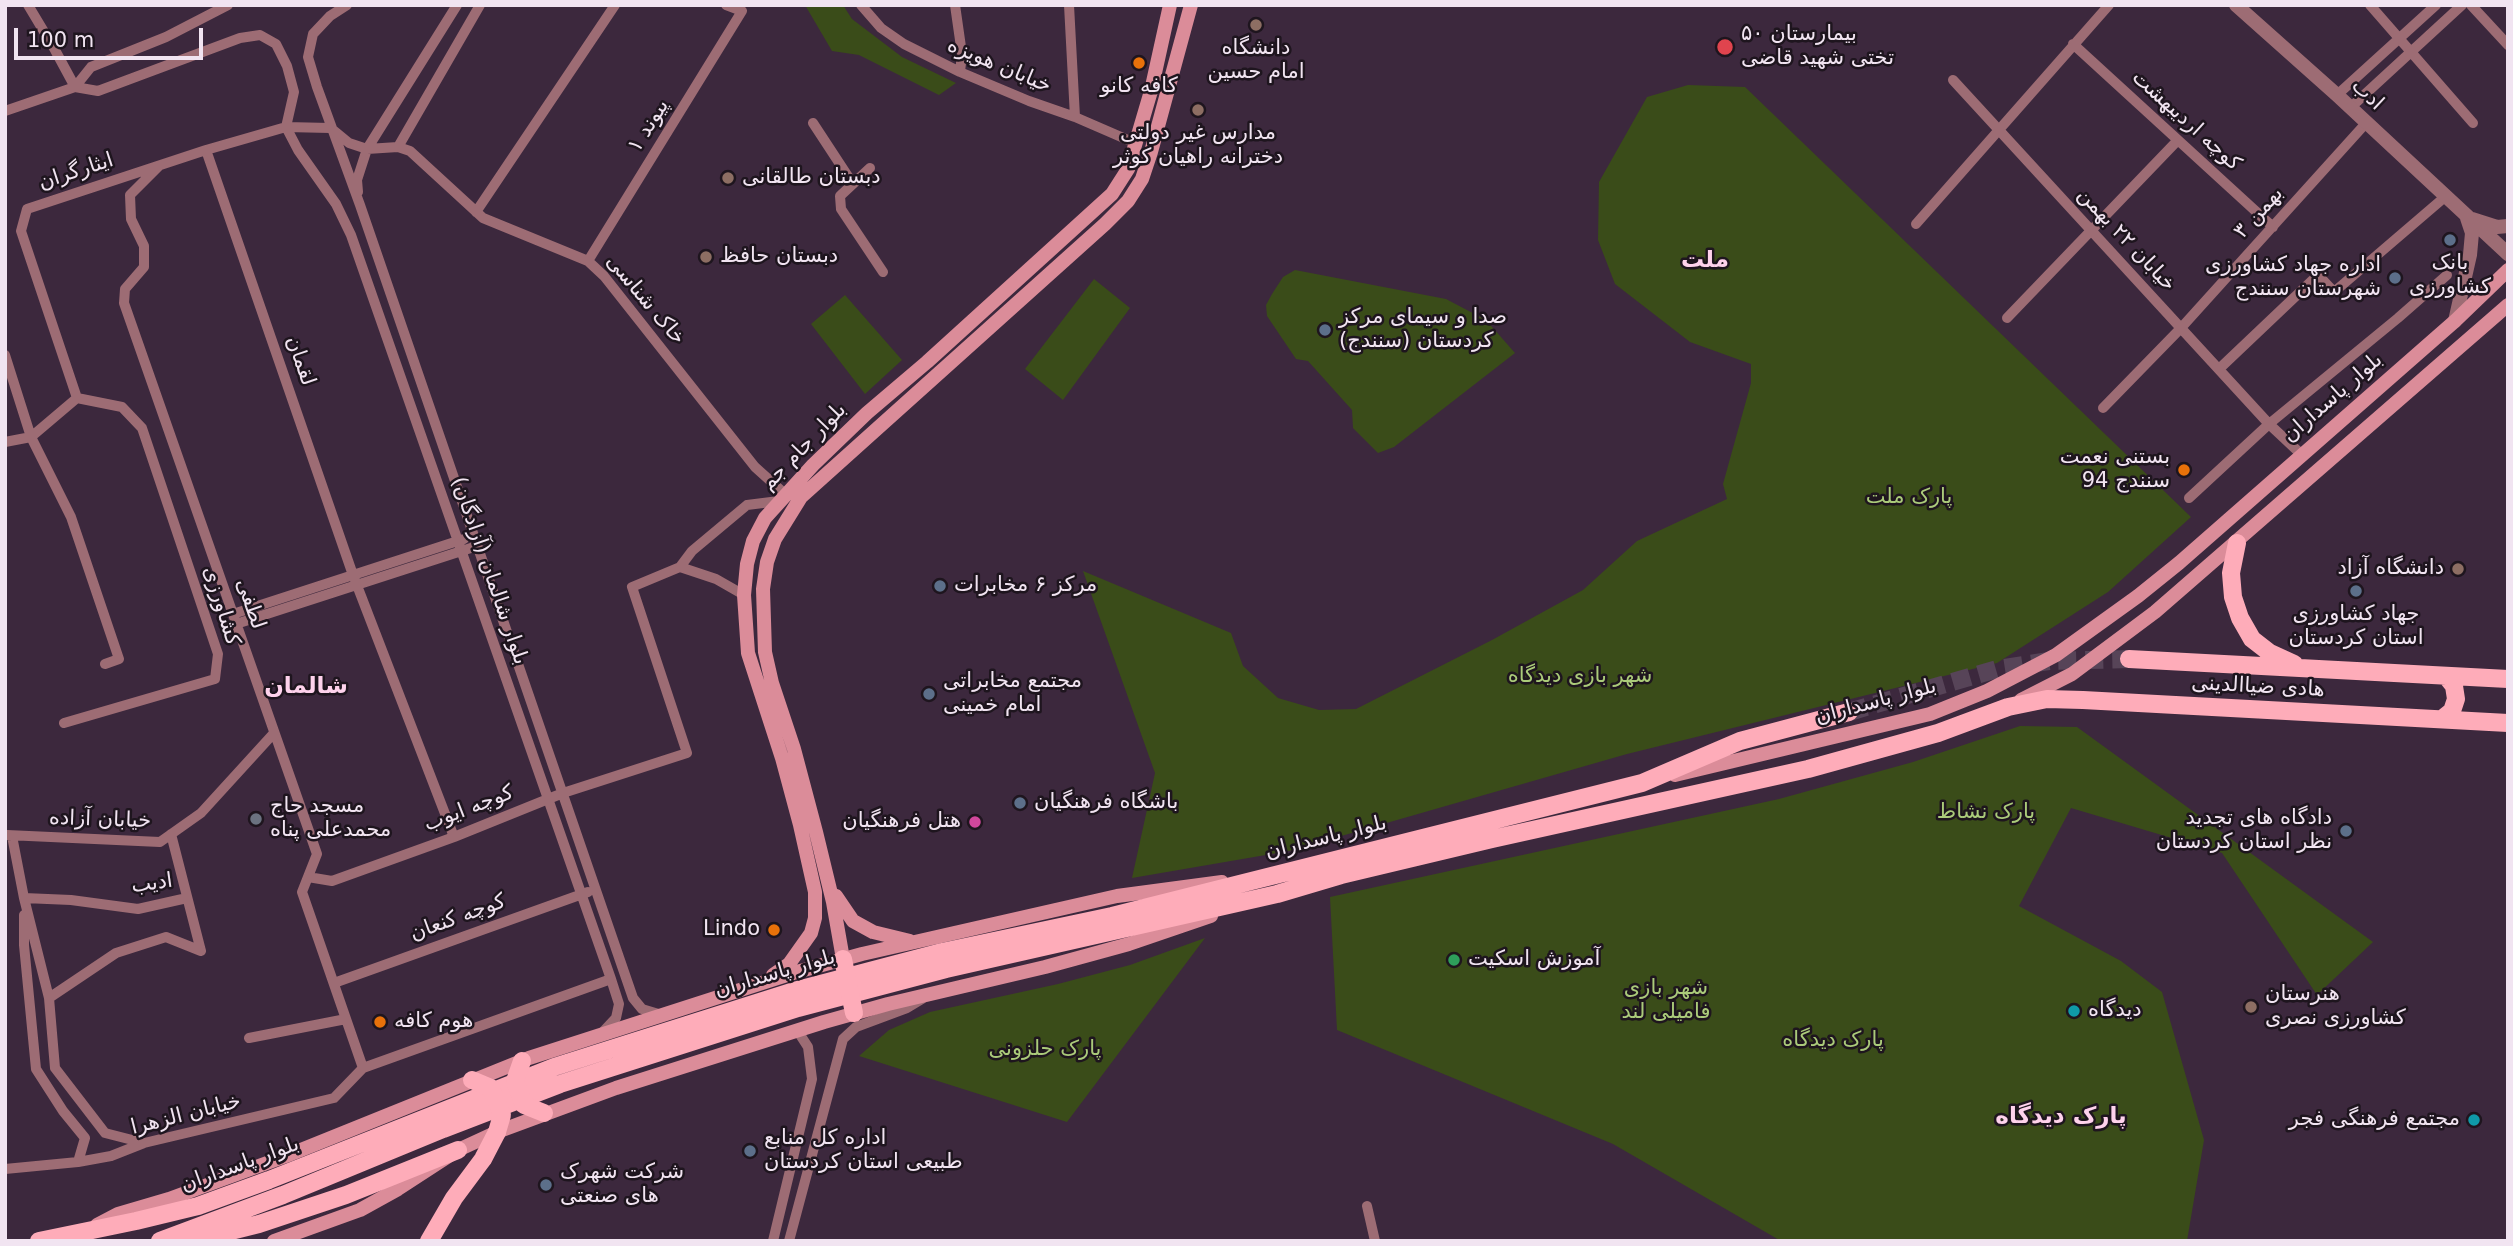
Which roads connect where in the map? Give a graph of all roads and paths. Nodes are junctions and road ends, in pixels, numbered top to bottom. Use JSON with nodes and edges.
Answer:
{"nodes":[{"id":1,"x":28,"y":5,"type":"edge"},
{"id":2,"x":228,"y":5,"type":"edge"},
{"id":3,"x":347,"y":5,"type":"edge"},
{"id":4,"x":457,"y":5,"type":"edge"},
{"id":5,"x":480,"y":5,"type":"edge"},
{"id":6,"x":615,"y":5,"type":"edge"},
{"id":7,"x":726,"y":5,"type":"edge"},
{"id":8,"x":861,"y":5,"type":"edge"},
{"id":9,"x":955,"y":5,"type":"edge"},
{"id":10,"x":1069,"y":5,"type":"edge"},
{"id":11,"x":1170,"y":5,"type":"edge"},
{"id":12,"x":1191,"y":5,"type":"edge"},
{"id":13,"x":2109,"y":5,"type":"edge"},
{"id":14,"x":2236,"y":5,"type":"edge"},
{"id":15,"x":2370,"y":5,"type":"edge"},
{"id":16,"x":2436,"y":5,"type":"edge"},
{"id":17,"x":2462,"y":5,"type":"edge"},
{"id":18,"x":2471,"y":5,"type":"edge"},
{"id":19,"x":215,"y":9,"type":"edge"},
{"id":20,"x":2400,"y":38,"type":"junction"},
{"id":21,"x":2073,"y":44,"type":"junction"},
{"id":22,"x":2508,"y":45,"type":"edge"},
{"id":23,"x":2412,"y":52,"type":"junction"},
{"id":24,"x":960,"y":72,"type":"junction"},
{"id":25,"x":1953,"y":80,"type":"dead end"},
{"id":26,"x":75,"y":87,"type":"junction"},
{"id":27,"x":2337,"y":96,"type":"junction"},
{"id":28,"x":2350,"y":108,"type":"junction"},
{"id":29,"x":5,"y":111,"type":"edge"},
{"id":30,"x":1075,"y":117,"type":"junction"},
{"id":31,"x":2367,"y":122,"type":"junction"},
{"id":32,"x":813,"y":123,"type":"dead end"},
{"id":33,"x":2473,"y":123,"type":"dead end"},
{"id":34,"x":286,"y":127,"type":"junction"},
{"id":35,"x":330,"y":128,"type":"junction"},
{"id":36,"x":1998,"y":130,"type":"junction"},
{"id":37,"x":2178,"y":141,"type":"junction"},
{"id":38,"x":1135,"y":143,"type":"junction"},
{"id":39,"x":398,"y":147,"type":"junction"},
{"id":40,"x":367,"y":149,"type":"junction"},
{"id":41,"x":205,"y":150,"type":"junction"},
{"id":42,"x":159,"y":166,"type":"junction"},
{"id":43,"x":870,"y":168,"type":"dead end"},
{"id":44,"x":853,"y":184,"type":"junction"},
{"id":45,"x":2445,"y":196,"type":"junction"},
{"id":46,"x":360,"y":205,"type":"junction"},
{"id":47,"x":476,"y":212,"type":"junction"},
{"id":48,"x":2467,"y":218,"type":"junction"},
{"id":49,"x":1916,"y":224,"type":"dead end"},
{"id":50,"x":2508,"y":226,"type":"edge"},
{"id":51,"x":2273,"y":227,"type":"junction"},
{"id":52,"x":2091,"y":230,"type":"junction"},
{"id":53,"x":2508,"y":254,"type":"edge"},
{"id":54,"x":588,"y":261,"type":"junction"},
{"id":55,"x":2508,"y":270,"type":"edge"},
{"id":56,"x":883,"y":272,"type":"dead end"},
{"id":57,"x":2447,"y":275,"type":"dead end"},
{"id":58,"x":2508,"y":305,"type":"edge"},
{"id":59,"x":2007,"y":318,"type":"dead end"},
{"id":60,"x":2455,"y":321,"type":"junction"},
{"id":61,"x":2181,"y":328,"type":"junction"},
{"id":62,"x":5,"y":355,"type":"edge"},
{"id":63,"x":2219,"y":369,"type":"junction"},
{"id":64,"x":420,"y":382,"type":"junction"},
{"id":65,"x":404,"y":387,"type":"junction"},
{"id":66,"x":77,"y":398,"type":"junction"},
{"id":67,"x":2103,"y":408,"type":"dead end"},
{"id":68,"x":2269,"y":424,"type":"junction"},
{"id":69,"x":31,"y":437,"type":"junction"},
{"id":70,"x":5,"y":442,"type":"edge"},
{"id":71,"x":2302,"y":455,"type":"junction"},
{"id":72,"x":782,"y":497,"type":"junction"},
{"id":73,"x":2189,"y":499,"type":"dead end"},
{"id":74,"x":475,"y":541,"type":"junction"},
{"id":75,"x":2237,"y":543,"type":"junction"},
{"id":76,"x":460,"y":546,"type":"junction"},
{"id":77,"x":680,"y":567,"type":"junction"},
{"id":78,"x":355,"y":580,"type":"junction"},
{"id":79,"x":744,"y":596,"type":"junction"},
{"id":80,"x":235,"y":619,"type":"junction"},
{"id":81,"x":2129,"y":659,"type":"tunnel mouth"},
{"id":82,"x":105,"y":664,"type":"dead end"},
{"id":83,"x":2303,"y":669,"type":"junction"},
{"id":84,"x":2446,"y":676,"type":"junction"},
{"id":85,"x":2508,"y":679,"type":"edge"},
{"id":86,"x":765,"y":685,"type":"junction"},
{"id":87,"x":2008,"y":708,"type":"junction"},
{"id":88,"x":1849,"y":712,"type":"tunnel mouth"},
{"id":89,"x":2442,"y":719,"type":"junction"},
{"id":90,"x":64,"y":723,"type":"dead end"},
{"id":91,"x":2508,"y":723,"type":"edge"},
{"id":92,"x":274,"y":733,"type":"junction"},
{"id":93,"x":1642,"y":783,"type":"junction"},
{"id":94,"x":563,"y":793,"type":"junction"},
{"id":95,"x":548,"y":799,"type":"junction"},
{"id":96,"x":171,"y":834,"type":"junction"},
{"id":97,"x":8,"y":835,"type":"edge"},
{"id":98,"x":454,"y":836,"type":"junction"},
{"id":99,"x":1272,"y":875,"type":"junction"},
{"id":100,"x":827,"y":876,"type":"junction"},
{"id":101,"x":308,"y":877,"type":"junction"},
{"id":102,"x":596,"y":890,"type":"junction"},
{"id":103,"x":582,"y":894,"type":"junction"},
{"id":104,"x":1277,"y":894,"type":"junction"},
{"id":105,"x":24,"y":898,"type":"junction"},
{"id":106,"x":187,"y":898,"type":"junction"},
{"id":107,"x":915,"y":942,"type":"junction"},
{"id":108,"x":843,"y":959,"type":"junction"},
{"id":109,"x":611,"y":979,"type":"junction"},
{"id":110,"x":334,"y":983,"type":"junction"},
{"id":111,"x":745,"y":989,"type":"junction"},
{"id":112,"x":933,"y":993,"type":"junction"},
{"id":113,"x":49,"y":998,"type":"junction"},
{"id":114,"x":854,"y":1013,"type":"junction"},
{"id":115,"x":662,"y":1015,"type":"junction"},
{"id":116,"x":346,"y":1019,"type":"junction"},
{"id":117,"x":797,"y":1030,"type":"junction"},
{"id":118,"x":601,"y":1035,"type":"junction"},
{"id":119,"x":249,"y":1038,"type":"dead end"},
{"id":120,"x":522,"y":1061,"type":"junction"},
{"id":121,"x":363,"y":1068,"type":"junction"},
{"id":122,"x":472,"y":1080,"type":"junction"},
{"id":123,"x":544,"y":1113,"type":"junction"},
{"id":124,"x":497,"y":1132,"type":"junction"},
{"id":125,"x":798,"y":1140,"type":"junction"},
{"id":126,"x":144,"y":1143,"type":"junction"},
{"id":127,"x":814,"y":1143,"type":"junction"},
{"id":128,"x":458,"y":1150,"type":"junction"},
{"id":129,"x":78,"y":1162,"type":"junction"},
{"id":130,"x":5,"y":1170,"type":"edge"},
{"id":131,"x":1367,"y":1206,"type":"dead end"},
{"id":132,"x":84,"y":1231,"type":"junction"},
{"id":133,"x":163,"y":1240,"type":"edge"},
{"id":134,"x":39,"y":1241,"type":"edge"},
{"id":135,"x":274,"y":1241,"type":"edge"},
{"id":136,"x":429,"y":1241,"type":"edge"},
{"id":137,"x":773,"y":1241,"type":"edge"},
{"id":138,"x":789,"y":1241,"type":"edge"},
{"id":139,"x":1375,"y":1241,"type":"edge"}],
"edges":[{"from":1,"to":26,"type":"street"},
{"from":2,"to":19,"type":"street"},
{"from":3,"to":35,"type":"street","name":"بلوار شالمان (آزادگان)"},
{"from":4,"to":40,"type":"street"},
{"from":5,"to":39,"type":"street"},
{"from":6,"to":47,"type":"street"},
{"from":7,"to":54,"type":"street","name":"پیوند ۱"},
{"from":8,"to":24,"type":"street","name":"خیابان هویزه"},
{"from":9,"to":24,"type":"street"},
{"from":10,"to":30,"type":"street"},
{"from":11,"to":38,"type":"main road","name":"بلوار جام جم"},
{"from":12,"to":86,"type":"main road","name":"بلوار جام جم"},
{"from":13,"to":21,"type":"street"},
{"from":14,"to":27,"type":"street","name":"ادب"},
{"from":15,"to":20,"type":"street"},
{"from":16,"to":20,"type":"street"},
{"from":17,"to":23,"type":"street"},
{"from":18,"to":22,"type":"street"},
{"from":19,"to":26,"type":"street"},
{"from":20,"to":23,"type":"street"},
{"from":20,"to":27,"type":"street"},
{"from":21,"to":36,"type":"street"},
{"from":21,"to":37,"type":"street","name":"کوچه اردیبهشت"},
{"from":23,"to":28,"type":"street"},
{"from":23,"to":33,"type":"street"},
{"from":24,"to":30,"type":"street","name":"خیابان هویزه"},
{"from":25,"to":36,"type":"street","name":"خیابان ۲۲ بهمن"},
{"from":26,"to":29,"type":"street"},
{"from":26,"to":34,"type":"street"},
{"from":27,"to":28,"type":"street","name":"ادب"},
{"from":28,"to":31,"type":"street","name":"ادب"},
{"from":30,"to":38,"type":"street","name":"خیابان هویزه"},
{"from":31,"to":45,"type":"street","name":"ادب"},
{"from":31,"to":51,"type":"street","name":"بهمن ۳"},
{"from":32,"to":44,"type":"street"},
{"from":34,"to":35,"type":"street","name":"ایثارگران"},
{"from":34,"to":41,"type":"street","name":"ایثارگران"},
{"from":34,"to":65,"type":"street","name":"بلوار شالمان (آزادگان)"},
{"from":35,"to":40,"type":"street"},
{"from":35,"to":46,"type":"street","name":"بلوار شالمان (آزادگان)"},
{"from":36,"to":49,"type":"street"},
{"from":36,"to":52,"type":"street","name":"خیابان ۲۲ بهمن"},
{"from":37,"to":51,"type":"street","name":"کوچه اردیبهشت"},
{"from":37,"to":52,"type":"street"},
{"from":38,"to":72,"type":"main road","name":"بلوار جام جم"},
{"from":39,"to":40,"type":"street"},
{"from":39,"to":47,"type":"street","name":"خاک شناسی"},
{"from":40,"to":46,"type":"street"},
{"from":41,"to":42,"type":"street","name":"ایثارگران"},
{"from":41,"to":78,"type":"street","name":"لقمان"},
{"from":42,"to":66,"type":"street","name":"ایثارگران"},
{"from":42,"to":80,"type":"street","name":"لطفی"},
{"from":43,"to":44,"type":"street"},
{"from":44,"to":56,"type":"street"},
{"from":45,"to":48,"type":"street","name":"ادب"},
{"from":45,"to":63,"type":"street"},
{"from":46,"to":64,"type":"street","name":"بلوار شالمان (آزادگان)"},
{"from":47,"to":54,"type":"street","name":"خاک شناسی"},
{"from":48,"to":50,"type":"street"},
{"from":48,"to":53,"type":"street","name":"ادب"},
{"from":48,"to":60,"type":"street"},
{"from":51,"to":61,"type":"street","name":"بهمن ۳"},
{"from":52,"to":59,"type":"street"},
{"from":52,"to":61,"type":"street","name":"خیابان ۲۲ بهمن"},
{"from":54,"to":72,"type":"street","name":"خاک شناسی"},
{"from":55,"to":60,"type":"main road","name":"بلوار پاسداران"},
{"from":57,"to":68,"type":"street"},
{"from":58,"to":75,"type":"main road","name":"بلوار پاسداران"},
{"from":60,"to":71,"type":"main road","name":"بلوار پاسداران"},
{"from":61,"to":63,"type":"street","name":"خیابان ۲۲ بهمن"},
{"from":61,"to":67,"type":"street","name":"بهمن ۳"},
{"from":62,"to":69,"type":"street"},
{"from":63,"to":68,"type":"street","name":"خیابان ۲۲ بهمن"},
{"from":64,"to":65,"type":"street"},
{"from":64,"to":74,"type":"street","name":"بلوار شالمان (آزادگان)"},
{"from":65,"to":76,"type":"street","name":"بلوار شالمان (آزادگان)"},
{"from":66,"to":69,"type":"street"},
{"from":66,"to":90,"type":"street","name":"کشاورزی"},
{"from":68,"to":71,"type":"street","name":"خیابان ۲۲ بهمن"},
{"from":68,"to":73,"type":"street"},
{"from":69,"to":70,"type":"street"},
{"from":69,"to":82,"type":"street"},
{"from":71,"to":93,"type":"main road","name":"بلوار پاسداران"},
{"from":72,"to":77,"type":"street"},
{"from":72,"to":79,"type":"main road","name":"بلوار جام جم"},
{"from":74,"to":76,"type":"street"},
{"from":74,"to":94,"type":"street","name":"بلوار شالمان (آزادگان)"},
{"from":75,"to":83,"type":"main road"},
{"from":75,"to":87,"type":"main road","name":"بلوار پاسداران"},
{"from":76,"to":78,"type":"street"},
{"from":76,"to":95,"type":"street","name":"بلوار شالمان (آزادگان)"},
{"from":77,"to":79,"type":"street"},
{"from":77,"to":94,"type":"street","name":"کوچه ایوب"},
{"from":78,"to":80,"type":"street"},
{"from":78,"to":98,"type":"street","name":"لقمان"},
{"from":79,"to":86,"type":"main road","name":"بلوار جام جم"},
{"from":80,"to":92,"type":"street","name":"لطفی"},
{"from":81,"to":83,"type":"main road","name":"هادی ضیاالدینی"},
{"from":83,"to":84,"type":"main road","name":"هادی ضیاالدینی"},
{"from":84,"to":85,"type":"main road","name":"هادی ضیاالدینی"},
{"from":84,"to":89,"type":"main road"},
{"from":86,"to":100,"type":"main road","name":"بلوار جام جم"},
{"from":86,"to":111,"type":"main road","name":"بلوار جام جم"},
{"from":87,"to":89,"type":"main road","name":"هادی ضیاالدینی"},
{"from":87,"to":104,"type":"main road","name":"بلوار پاسداران"},
{"from":88,"to":93,"type":"main road"},
{"from":89,"to":91,"type":"main road","name":"هادی ضیاالدینی"},
{"from":92,"to":96,"type":"street","name":"خیابان آزاده"},
{"from":92,"to":101,"type":"street","name":"لطفی"},
{"from":93,"to":99,"type":"main road","name":"بلوار پاسداران"},
{"from":94,"to":95,"type":"street","name":"کوچه ایوب"},
{"from":94,"to":102,"type":"street","name":"بلوار شالمان (آزادگان)"},
{"from":95,"to":98,"type":"street","name":"کوچه ایوب"},
{"from":95,"to":103,"type":"street","name":"بلوار شالمان (آزادگان)"},
{"from":96,"to":97,"type":"street","name":"خیابان آزاده"},
{"from":96,"to":106,"type":"street"},
{"from":97,"to":105,"type":"street"},
{"from":98,"to":101,"type":"street","name":"کوچه ایوب"},
{"from":99,"to":107,"type":"main road"},
{"from":99,"to":132,"type":"main road","name":"بلوار پاسداران"},
{"from":100,"to":107,"type":"main road"},
{"from":100,"to":108,"type":"main road","name":"بلوار جام جم"},
{"from":101,"to":110,"type":"street","name":"لطفی"},
{"from":102,"to":103,"type":"street","name":"کوچه کنعان"},
{"from":102,"to":115,"type":"street","name":"بلوار شالمان (آزادگان)"},
{"from":103,"to":109,"type":"street","name":"بلوار شالمان (آزادگان)"},
{"from":103,"to":110,"type":"street","name":"کوچه کنعان"},
{"from":104,"to":112,"type":"main road"},
{"from":104,"to":133,"type":"main road","name":"بلوار پاسداران"},
{"from":105,"to":106,"type":"street","name":"ادیب"},
{"from":105,"to":113,"type":"street"},
{"from":105,"to":129,"type":"street"},
{"from":106,"to":113,"type":"street","name":"ادیب"},
{"from":107,"to":108,"type":"main road"},
{"from":108,"to":111,"type":"main road"},
{"from":108,"to":114,"type":"main road","bridge":true},
{"from":109,"to":118,"type":"street","name":"بلوار شالمان (آزادگان)"},
{"from":109,"to":121,"type":"street"},
{"from":110,"to":116,"type":"street","name":"لطفی"},
{"from":111,"to":115,"type":"main road"},
{"from":112,"to":114,"type":"main road"},
{"from":112,"to":127,"type":"street"},
{"from":113,"to":126,"type":"street"},
{"from":114,"to":117,"type":"main road"},
{"from":115,"to":118,"type":"main road"},
{"from":116,"to":119,"type":"street"},
{"from":116,"to":121,"type":"street","name":"لطفی"},
{"from":117,"to":123,"type":"main road"},
{"from":117,"to":125,"type":"street"},
{"from":118,"to":120,"type":"main road"},
{"from":120,"to":122,"type":"main road"},
{"from":120,"to":123,"type":"main road","bridge":true},
{"from":121,"to":126,"type":"street","name":"خیابان الزهرا"},
{"from":122,"to":124,"type":"main road","bridge":true},
{"from":122,"to":132,"type":"main road"},
{"from":123,"to":124,"type":"main road"},
{"from":124,"to":128,"type":"main road"},
{"from":124,"to":136,"type":"main road"},
{"from":125,"to":127,"type":"street"},
{"from":125,"to":137,"type":"street"},
{"from":126,"to":129,"type":"street","name":"خیابان الزهرا"},
{"from":127,"to":138,"type":"street"},
{"from":128,"to":133,"type":"main road"},
{"from":128,"to":135,"type":"main road"},
{"from":129,"to":130,"type":"street","name":"خیابان الزهرا"},
{"from":131,"to":139,"type":"street"},
{"from":132,"to":134,"type":"main road","name":"بلوار پاسداران"}]}
